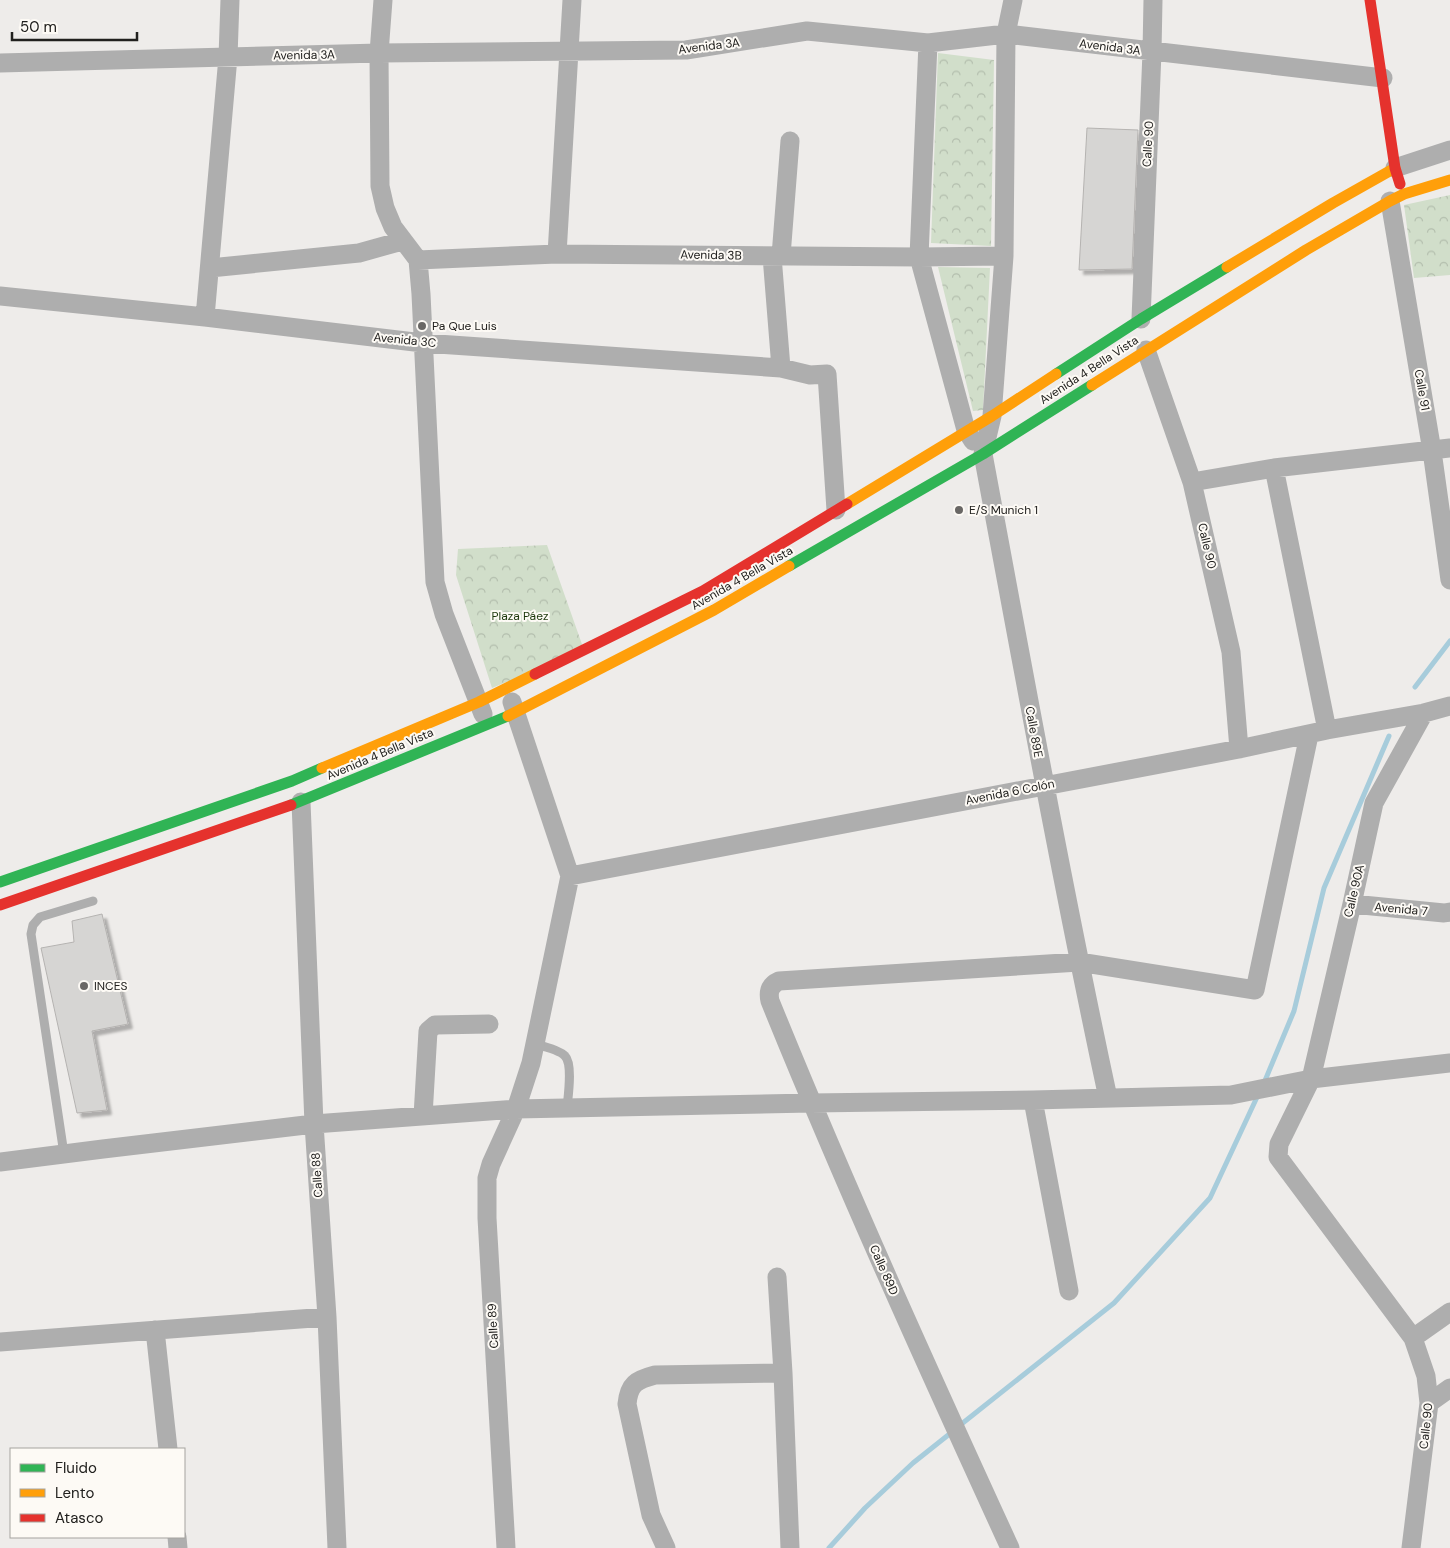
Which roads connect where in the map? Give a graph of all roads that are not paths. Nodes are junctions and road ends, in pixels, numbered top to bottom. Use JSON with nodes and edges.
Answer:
{"nodes":[{"id":1,"x":230,"y":0,"type":"edge"},
{"id":2,"x":383,"y":0,"type":"edge"},
{"id":3,"x":572,"y":0,"type":"edge"},
{"id":4,"x":1013,"y":0,"type":"edge"},
{"id":5,"x":1152,"y":0,"type":"edge"},
{"id":6,"x":1370,"y":0,"type":"edge"},
{"id":7,"x":1006,"y":34,"type":"junction"},
{"id":8,"x":928,"y":43,"type":"junction"},
{"id":9,"x":568,"y":51,"type":"junction"},
{"id":10,"x":1152,"y":52,"type":"junction"},
{"id":11,"x":380,"y":53,"type":"junction"},
{"id":12,"x":228,"y":57,"type":"junction"},
{"id":13,"x":0,"y":63,"type":"edge"},
{"id":14,"x":1383,"y":78,"type":"junction"},
{"id":15,"x":790,"y":141,"type":"dead end"},
{"id":16,"x":1450,"y":150,"type":"edge"},
{"id":17,"x":1395,"y":168,"type":"junction"},
{"id":18,"x":1450,"y":180,"type":"edge"},
{"id":19,"x":1397,"y":197,"type":"junction"},
{"id":20,"x":402,"y":241,"type":"junction"},
{"id":21,"x":557,"y":254,"type":"junction"},
{"id":22,"x":776,"y":256,"type":"junction"},
{"id":23,"x":1004,"y":256,"type":"junction"},
{"id":24,"x":919,"y":257,"type":"junction"},
{"id":25,"x":418,"y":260,"type":"junction"},
{"id":26,"x":210,"y":268,"type":"junction"},
{"id":27,"x":0,"y":296,"type":"edge"},
{"id":28,"x":205,"y":317,"type":"junction"},
{"id":29,"x":1141,"y":319,"type":"junction"},
{"id":30,"x":423,"y":343,"type":"junction"},
{"id":31,"x":1146,"y":350,"type":"junction"},
{"id":32,"x":782,"y":368,"type":"junction"},
{"id":33,"x":992,"y":416,"type":"junction"},
{"id":34,"x":966,"y":430,"type":"junction"},
{"id":35,"x":1441,"y":450,"type":"edge"},
{"id":36,"x":983,"y":454,"type":"junction"},
{"id":37,"x":1274,"y":468,"type":"junction"},
{"id":38,"x":1192,"y":482,"type":"junction"},
{"id":39,"x":836,"y":510,"type":"junction"},
{"id":40,"x":1450,"y":580,"type":"edge"},
{"id":41,"x":506,"y":689,"type":"junction"},
{"id":42,"x":479,"y":702,"type":"junction"},
{"id":43,"x":1450,"y":706,"type":"edge"},
{"id":44,"x":516,"y":713,"type":"junction"},
{"id":45,"x":1424,"y":713,"type":"junction"},
{"id":46,"x":487,"y":724,"type":"junction"},
{"id":47,"x":1318,"y":733,"type":"junction"},
{"id":48,"x":1239,"y":749,"type":"junction"},
{"id":49,"x":1044,"y":786,"type":"junction"},
{"id":50,"x":301,"y":802,"type":"junction"},
{"id":51,"x":570,"y":876,"type":"junction"},
{"id":52,"x":0,"y":882,"type":"edge"},
{"id":53,"x":93,"y":901,"type":"dead end"},
{"id":54,"x":0,"y":904,"type":"edge"},
{"id":55,"x":1352,"y":904,"type":"junction"},
{"id":56,"x":1450,"y":912,"type":"edge"},
{"id":57,"x":1079,"y":962,"type":"junction"},
{"id":58,"x":490,"y":1024,"type":"dead end"},
{"id":59,"x":535,"y":1044,"type":"junction"},
{"id":60,"x":1450,"y":1063,"type":"edge"},
{"id":61,"x":1310,"y":1079,"type":"junction"},
{"id":62,"x":1108,"y":1098,"type":"junction"},
{"id":63,"x":1033,"y":1100,"type":"junction"},
{"id":64,"x":811,"y":1103,"type":"junction"},
{"id":65,"x":567,"y":1108,"type":"junction"},
{"id":66,"x":516,"y":1109,"type":"junction"},
{"id":67,"x":423,"y":1116,"type":"junction"},
{"id":68,"x":314,"y":1124,"type":"junction"},
{"id":69,"x":64,"y":1154,"type":"junction"},
{"id":70,"x":0,"y":1162,"type":"edge"},
{"id":71,"x":776,"y":1277,"type":"dead end"},
{"id":72,"x":1069,"y":1291,"type":"dead end"},
{"id":73,"x":1394,"y":1312,"type":"joint"},
{"id":74,"x":1450,"y":1312,"type":"edge"},
{"id":75,"x":327,"y":1317,"type":"junction"},
{"id":76,"x":156,"y":1330,"type":"junction"},
{"id":77,"x":1413,"y":1338,"type":"junction"},
{"id":78,"x":0,"y":1342,"type":"edge"},
{"id":79,"x":782,"y":1373,"type":"junction"},
{"id":80,"x":1450,"y":1388,"type":"edge"},
{"id":81,"x":1429,"y":1403,"type":"junction"},
{"id":82,"x":168,"y":1448,"type":"edge"},
{"id":83,"x":337,"y":1548,"type":"edge"},
{"id":84,"x":506,"y":1548,"type":"edge"},
{"id":85,"x":666,"y":1548,"type":"edge"},
{"id":86,"x":790,"y":1548,"type":"edge"},
{"id":87,"x":1010,"y":1548,"type":"edge"},
{"id":88,"x":1411,"y":1548,"type":"edge"}],
"edges":[{"from":1,"to":12,"type":"street"},
{"from":2,"to":11,"type":"street"},
{"from":3,"to":9,"type":"street"},
{"from":4,"to":7,"type":"street"},
{"from":5,"to":10,"type":"street","name":"Calle 90"},
{"from":6,"to":14,"type":"street"},
{"from":7,"to":8,"type":"street","name":"Avenida 3A"},
{"from":7,"to":10,"type":"street","name":"Avenida 3A"},
{"from":7,"to":23,"type":"street"},
{"from":8,"to":9,"type":"street","name":"Avenida 3A"},
{"from":8,"to":24,"type":"street"},
{"from":9,"to":11,"type":"street","name":"Avenida 3A"},
{"from":9,"to":21,"type":"street"},
{"from":10,"to":14,"type":"street","name":"Avenida 3A"},
{"from":10,"to":29,"type":"street","name":"Calle 90"},
{"from":11,"to":12,"type":"street","name":"Avenida 3A"},
{"from":11,"to":20,"type":"street"},
{"from":12,"to":13,"type":"street","name":"Avenida 3A"},
{"from":12,"to":26,"type":"street"},
{"from":14,"to":17,"type":"street"},
{"from":15,"to":22,"type":"street"},
{"from":16,"to":17,"type":"street"},
{"from":17,"to":19,"type":"street"},
{"from":17,"to":29,"type":"street","name":"Avenida 4 Bella Vista"},
{"from":18,"to":19,"type":"street","name":"Avenida 4 Bella Vista"},
{"from":19,"to":31,"type":"street","name":"Avenida 4 Bella Vista"},
{"from":19,"to":35,"type":"street","name":"Calle 91"},
{"from":20,"to":25,"type":"street"},
{"from":20,"to":26,"type":"street"},
{"from":21,"to":22,"type":"street","name":"Avenida 3B"},
{"from":21,"to":25,"type":"street","name":"Avenida 3B"},
{"from":22,"to":24,"type":"street","name":"Avenida 3B"},
{"from":22,"to":32,"type":"street"},
{"from":23,"to":24,"type":"street","name":"Avenida 3B"},
{"from":23,"to":33,"type":"street"},
{"from":24,"to":34,"type":"street"},
{"from":25,"to":30,"type":"street"},
{"from":26,"to":28,"type":"street"},
{"from":27,"to":28,"type":"street","name":"Avenida 3C"},
{"from":28,"to":30,"type":"street","name":"Avenida 3C"},
{"from":29,"to":33,"type":"street","name":"Avenida 4 Bella Vista"},
{"from":30,"to":32,"type":"street","name":"Avenida 3C"},
{"from":30,"to":42,"type":"street"},
{"from":31,"to":36,"type":"street","name":"Avenida 4 Bella Vista"},
{"from":31,"to":38,"type":"street","name":"Calle 90"},
{"from":32,"to":39,"type":"street","name":"Avenida 3C"},
{"from":33,"to":34,"type":"street","name":"Avenida 4 Bella Vista"},
{"from":33,"to":36,"type":"street"},
{"from":34,"to":36,"type":"street"},
{"from":34,"to":39,"type":"street","name":"Avenida 4 Bella Vista"},
{"from":35,"to":37,"type":"street"},
{"from":35,"to":40,"type":"street","name":"Calle 91"},
{"from":36,"to":44,"type":"street","name":"Avenida 4 Bella Vista"},
{"from":36,"to":49,"type":"street","name":"Calle 89E"},
{"from":37,"to":38,"type":"street"},
{"from":37,"to":47,"type":"street"},
{"from":38,"to":48,"type":"street","name":"Calle 90"},
{"from":39,"to":41,"type":"street","name":"Avenida 4 Bella Vista"},
{"from":41,"to":42,"type":"street","name":"Avenida 4 Bella Vista"},
{"from":41,"to":44,"type":"street"},
{"from":42,"to":46,"type":"street"},
{"from":42,"to":52,"type":"street","name":"Avenida 4 Bella Vista"},
{"from":43,"to":45,"type":"street","name":"Avenida 6 Colón"},
{"from":44,"to":46,"type":"street","name":"Avenida 4 Bella Vista"},
{"from":44,"to":51,"type":"street"},
{"from":45,"to":47,"type":"street","name":"Avenida 6 Colón"},
{"from":45,"to":55,"type":"street","name":"Calle 90A"},
{"from":46,"to":50,"type":"street","name":"Avenida 4 Bella Vista"},
{"from":47,"to":48,"type":"street","name":"Avenida 6 Colón"},
{"from":47,"to":57,"type":"street"},
{"from":48,"to":49,"type":"street","name":"Avenida 6 Colón"},
{"from":49,"to":51,"type":"street","name":"Avenida 6 Colón"},
{"from":49,"to":57,"type":"street","name":"Calle 89E"},
{"from":50,"to":54,"type":"street","name":"Avenida 4 Bella Vista"},
{"from":50,"to":68,"type":"street","name":"Calle 88"},
{"from":51,"to":59,"type":"street","name":"Calle 89"},
{"from":53,"to":69,"type":"lane"},
{"from":55,"to":56,"type":"street","name":"Avenida 7"},
{"from":55,"to":61,"type":"street","name":"Calle 90A"},
{"from":57,"to":62,"type":"street","name":"Calle 89E"},
{"from":57,"to":64,"type":"street","name":"Calle 89D"},
{"from":58,"to":67,"type":"street"},
{"from":59,"to":65,"type":"lane"},
{"from":59,"to":66,"type":"street","name":"Calle 89"},
{"from":60,"to":61,"type":"street"},
{"from":61,"to":62,"type":"street"},
{"from":61,"to":73,"type":"street","name":"Calle 90A"},
{"from":62,"to":63,"type":"street"},
{"from":63,"to":64,"type":"street"},
{"from":63,"to":72,"type":"street"},
{"from":64,"to":65,"type":"street"},
{"from":64,"to":87,"type":"street","name":"Calle 89D"},
{"from":65,"to":66,"type":"street"},
{"from":66,"to":67,"type":"street"},
{"from":66,"to":84,"type":"street","name":"Calle 89"},
{"from":67,"to":68,"type":"street"},
{"from":68,"to":69,"type":"street"},
{"from":68,"to":75,"type":"street","name":"Calle 88"},
{"from":69,"to":70,"type":"street"},
{"from":71,"to":79,"type":"street"},
{"from":73,"to":77,"type":"street","name":"Calle 90"},
{"from":74,"to":77,"type":"street"},
{"from":75,"to":76,"type":"street"},
{"from":75,"to":83,"type":"street","name":"Calle 88"},
{"from":76,"to":78,"type":"street"},
{"from":76,"to":82,"type":"street"},
{"from":77,"to":81,"type":"street","name":"Calle 90"},
{"from":79,"to":85,"type":"street"},
{"from":79,"to":86,"type":"street"},
{"from":80,"to":81,"type":"street"},
{"from":81,"to":88,"type":"street","name":"Calle 90"}]}
